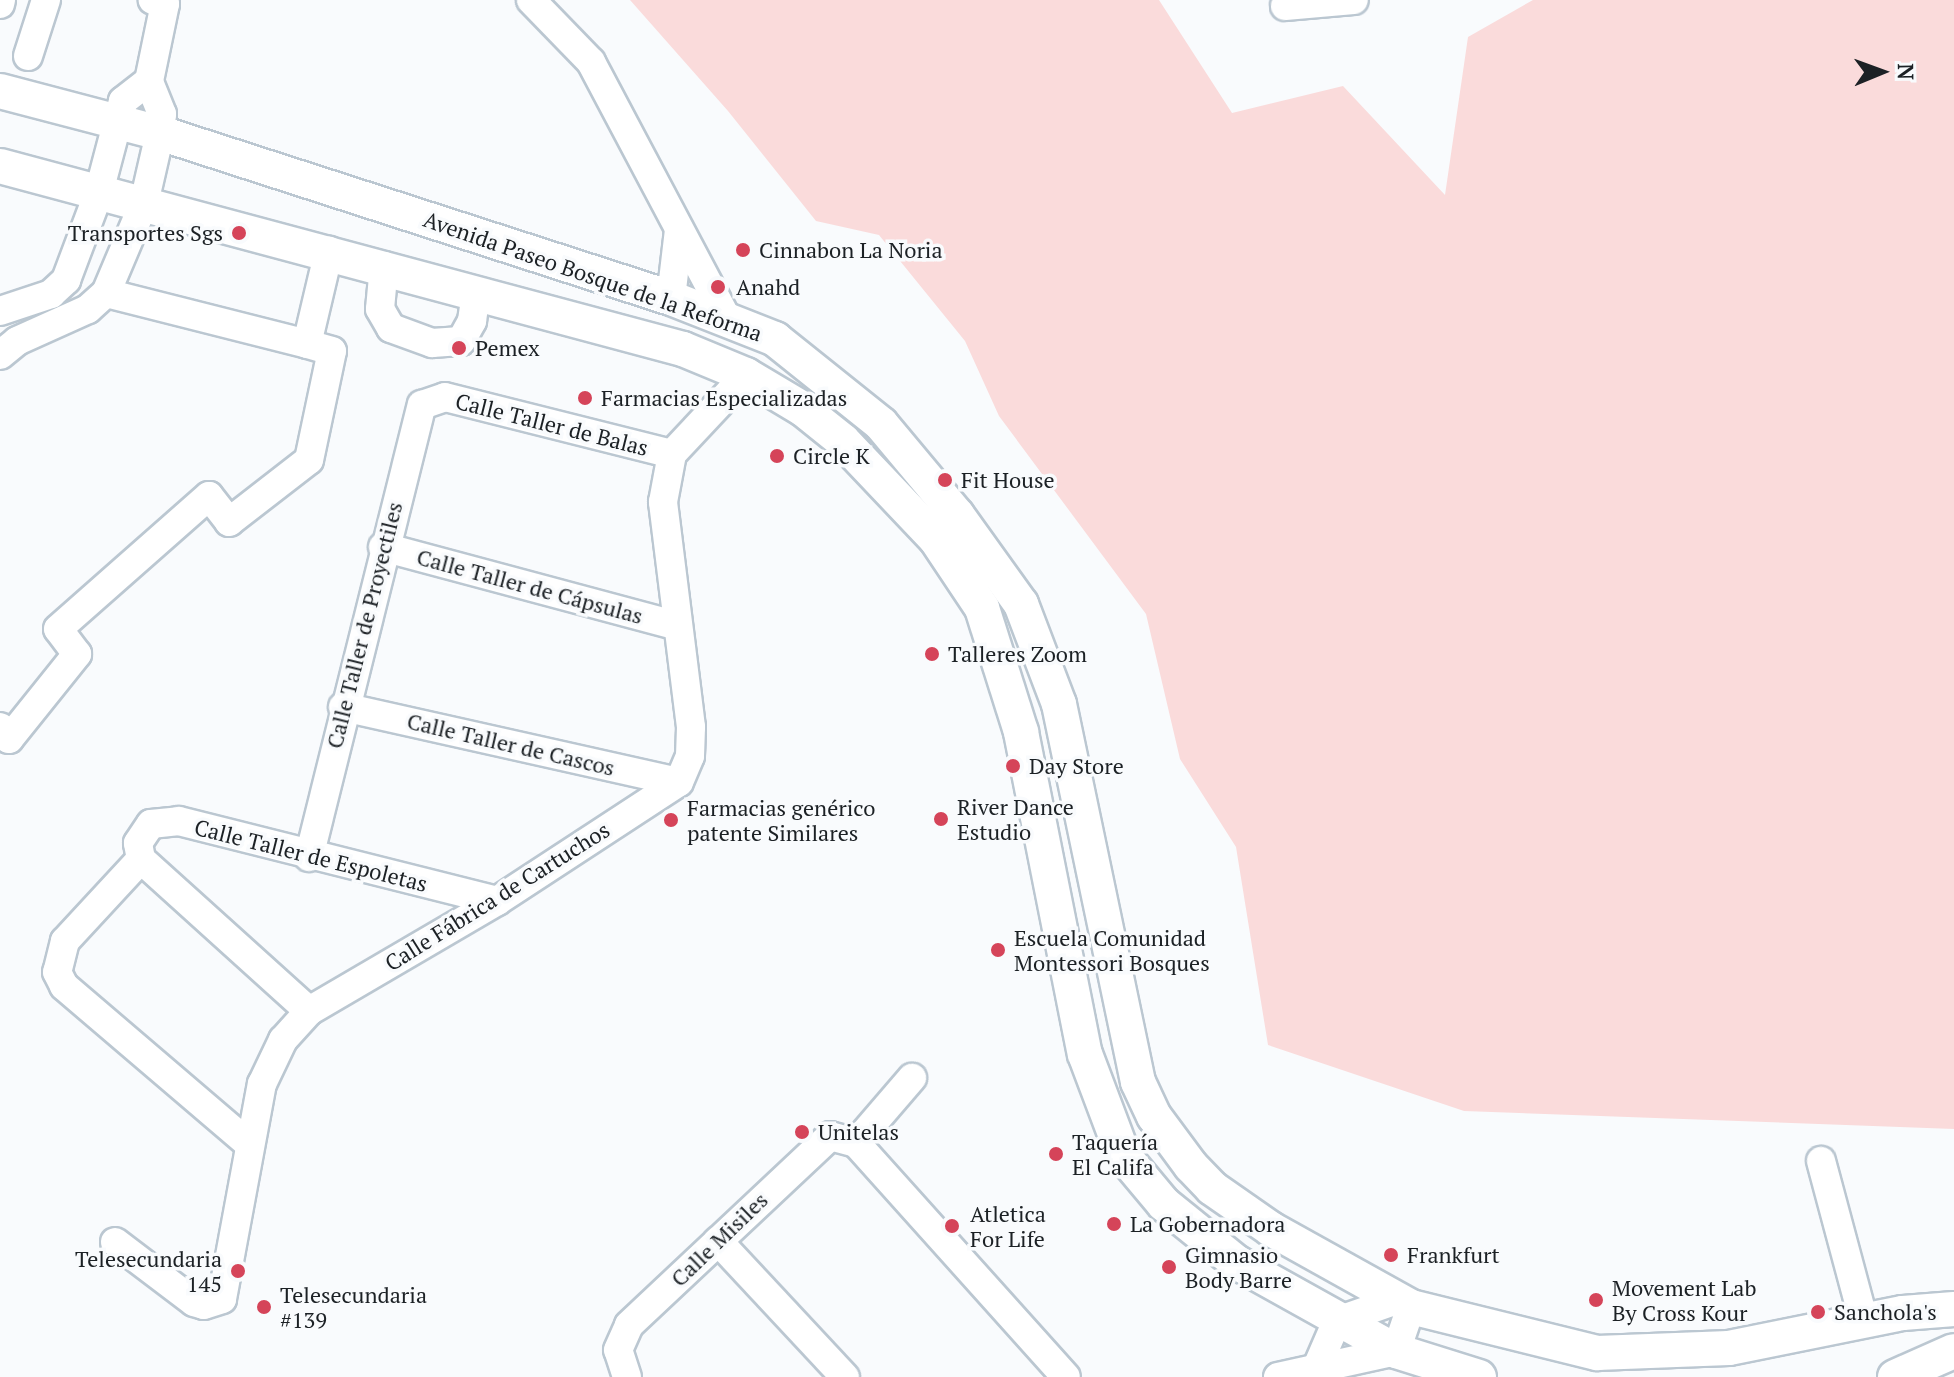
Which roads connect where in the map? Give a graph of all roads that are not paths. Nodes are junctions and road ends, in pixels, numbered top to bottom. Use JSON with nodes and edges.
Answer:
{"nodes":[{"id":1,"x":46,"y":0,"type":"edge"},
{"id":2,"x":153,"y":0,"type":"edge"},
{"id":3,"x":531,"y":0,"type":"edge"},
{"id":4,"x":1354,"y":0,"type":"edge"},
{"id":5,"x":1320,"y":1,"type":"edge"},
{"id":6,"x":1285,"y":6,"type":"dead end"},
{"id":7,"x":28,"y":56,"type":"dead end"},
{"id":8,"x":149,"y":81,"type":"junction"},
{"id":9,"x":0,"y":91,"type":"edge"},
{"id":10,"x":117,"y":122,"type":"junction"},
{"id":11,"x":160,"y":133,"type":"junction"},
{"id":12,"x":0,"y":166,"type":"edge"},
{"id":13,"x":99,"y":192,"type":"junction"},
{"id":14,"x":144,"y":203,"type":"junction"},
{"id":15,"x":679,"y":230,"type":"junction"},
{"id":16,"x":523,"y":250,"type":"junction"},
{"id":17,"x":329,"y":251,"type":"junction"},
{"id":18,"x":384,"y":266,"type":"junction"},
{"id":19,"x":574,"y":267,"type":"junction"},
{"id":20,"x":106,"y":293,"type":"junction"},
{"id":21,"x":489,"y":295,"type":"junction"},
{"id":22,"x":671,"y":298,"type":"junction"},
{"id":23,"x":546,"y":309,"type":"junction"},
{"id":24,"x":0,"y":311,"type":"edge"},
{"id":25,"x":728,"y":321,"type":"junction"},
{"id":26,"x":307,"y":344,"type":"junction"},
{"id":27,"x":0,"y":355,"type":"edge"},
{"id":28,"x":746,"y":375,"type":"junction"},
{"id":29,"x":432,"y":400,"type":"joint"},
{"id":30,"x":672,"y":454,"type":"junction"},
{"id":31,"x":383,"y":547,"type":"junction"},
{"id":32,"x":677,"y":626,"type":"junction"},
{"id":33,"x":343,"y":707,"type":"junction"},
{"id":34,"x":1063,"y":721,"type":"junction"},
{"id":35,"x":0,"y":727,"type":"edge"},
{"id":36,"x":1021,"y":732,"type":"junction"},
{"id":37,"x":1074,"y":777,"type":"junction"},
{"id":38,"x":1028,"y":779,"type":"junction"},
{"id":39,"x":679,"y":782,"type":"junction"},
{"id":40,"x":309,"y":857,"type":"junction"},
{"id":41,"x":141,"y":859,"type":"junction"},
{"id":42,"x":497,"y":901,"type":"junction"},
{"id":43,"x":309,"y":1011,"type":"junction"},
{"id":44,"x":912,"y":1078,"type":"dead end"},
{"id":45,"x":843,"y":1140,"type":"junction"},
{"id":46,"x":249,"y":1144,"type":"junction"},
{"id":47,"x":1821,"y":1161,"type":"dead end"},
{"id":48,"x":718,"y":1241,"type":"junction"},
{"id":49,"x":115,"y":1242,"type":"dead end"},
{"id":50,"x":1347,"y":1274,"type":"junction"},
{"id":51,"x":1404,"y":1303,"type":"junction"},
{"id":52,"x":1954,"y":1309,"type":"edge"},
{"id":53,"x":1333,"y":1318,"type":"junction"},
{"id":54,"x":1864,"y":1321,"type":"junction"},
{"id":55,"x":1396,"y":1351,"type":"junction"},
{"id":56,"x":1954,"y":1351,"type":"edge"},
{"id":57,"x":1317,"y":1367,"type":"junction"},
{"id":58,"x":627,"y":1377,"type":"edge"},
{"id":59,"x":845,"y":1377,"type":"edge"},
{"id":60,"x":1066,"y":1377,"type":"edge"},
{"id":61,"x":1278,"y":1377,"type":"edge"},
{"id":62,"x":1479,"y":1377,"type":"edge"},
{"id":63,"x":1895,"y":1377,"type":"edge"}],
"edges":[{"from":1,"to":7,"type":"street"},
{"from":2,"to":8,"type":"street"},
{"from":3,"to":15,"type":"street"},
{"from":4,"to":5,"type":"street"},
{"from":5,"to":6,"type":"street"},
{"from":8,"to":10,"type":"street"},
{"from":8,"to":11,"type":"street"},
{"from":9,"to":10,"type":"main road","name":"Avenida Paseo Bosque de la Reforma"},
{"from":10,"to":11,"type":"main road","name":"Avenida Paseo Bosque de la Reforma"},
{"from":10,"to":13,"type":"street"},
{"from":11,"to":14,"type":"street"},
{"from":11,"to":16,"type":"main road","name":"Avenida Paseo Bosque de la Reforma"},
{"from":12,"to":13,"type":"main road","name":"Avenida Paseo Bosque de la Reforma"},
{"from":13,"to":14,"type":"main road","name":"Avenida Paseo Bosque de la Reforma"},
{"from":13,"to":24,"type":"street"},
{"from":14,"to":17,"type":"main road","name":"Avenida Paseo Bosque de la Reforma"},
{"from":14,"to":20,"type":"street"},
{"from":15,"to":22,"type":"street"},
{"from":15,"to":25,"type":"street"},
{"from":16,"to":19,"type":"main road","name":"Avenida Paseo Bosque de la Reforma"},
{"from":16,"to":21,"type":"main road"},
{"from":17,"to":18,"type":"main road","name":"Avenida Paseo Bosque de la Reforma"},
{"from":17,"to":26,"type":"street"},
{"from":18,"to":21,"type":"main road","name":"Avenida Paseo Bosque de la Reforma"},
{"from":18,"to":21,"type":"street"},
{"from":19,"to":22,"type":"main road","name":"Avenida Paseo Bosque de la Reforma"},
{"from":19,"to":23,"type":"main road"},
{"from":20,"to":26,"type":"street"},
{"from":20,"to":27,"type":"street"},
{"from":21,"to":23,"type":"main road","name":"Avenida Paseo Bosque de la Reforma"},
{"from":22,"to":25,"type":"main road","name":"Avenida Paseo Bosque de la Reforma"},
{"from":23,"to":28,"type":"main road","name":"Avenida Paseo Bosque de la Reforma"},
{"from":25,"to":34,"type":"main road","name":"Avenida Paseo Bosque de la Reforma"},
{"from":26,"to":35,"type":"street"},
{"from":28,"to":30,"type":"street"},
{"from":28,"to":36,"type":"main road","name":"Avenida Paseo Bosque de la Reforma"},
{"from":29,"to":30,"type":"street","name":"Calle Taller de Balas"},
{"from":29,"to":31,"type":"street","name":"Calle Taller de Proyectiles"},
{"from":30,"to":32,"type":"street"},
{"from":31,"to":32,"type":"street","name":"Calle Taller de Cápsulas"},
{"from":31,"to":33,"type":"street","name":"Calle Taller de Proyectiles"},
{"from":32,"to":39,"type":"street"},
{"from":33,"to":39,"type":"street","name":"Calle Taller de Cascos"},
{"from":33,"to":40,"type":"street","name":"Calle Taller de Proyectiles"},
{"from":34,"to":36,"type":"main road"},
{"from":34,"to":37,"type":"main road","name":"Avenida Paseo Bosque de la Reforma"},
{"from":36,"to":38,"type":"main road","name":"Avenida Paseo Bosque de la Reforma"},
{"from":37,"to":38,"type":"main road"},
{"from":37,"to":50,"type":"main road","name":"Avenida Paseo Bosque de la Reforma"},
{"from":38,"to":53,"type":"main road","name":"Avenida Paseo Bosque de la Reforma"},
{"from":39,"to":42,"type":"street","name":"Calle Fábrica de Cartuchos"},
{"from":40,"to":41,"type":"street","name":"Calle Taller de Espoletas"},
{"from":40,"to":42,"type":"street","name":"Calle Taller de Espoletas"},
{"from":41,"to":43,"type":"street"},
{"from":41,"to":46,"type":"street"},
{"from":42,"to":43,"type":"street","name":"Calle Fábrica de Cartuchos"},
{"from":43,"to":46,"type":"street","name":"Calle Fábrica de Cartuchos"},
{"from":44,"to":45,"type":"street","name":"Calle Misiles"},
{"from":45,"to":48,"type":"street","name":"Calle Misiles"},
{"from":45,"to":60,"type":"street"},
{"from":46,"to":49,"type":"street","name":"Calle Fábrica de Cartuchos"},
{"from":47,"to":54,"type":"street"},
{"from":48,"to":58,"type":"street","name":"Calle Misiles"},
{"from":48,"to":59,"type":"street"},
{"from":50,"to":51,"type":"main road","name":"Avenida Paseo Bosque de la Reforma"},
{"from":50,"to":53,"type":"main road"},
{"from":51,"to":53,"type":"street"},
{"from":51,"to":54,"type":"main road","name":"Avenida Paseo Bosque de la Reforma"},
{"from":51,"to":55,"type":"street"},
{"from":52,"to":54,"type":"main road","name":"Avenida Paseo Bosque de la Reforma"},
{"from":53,"to":55,"type":"main road","name":"Avenida Paseo Bosque de la Reforma"},
{"from":53,"to":57,"type":"street"},
{"from":55,"to":57,"type":"street"},
{"from":55,"to":62,"type":"main road","name":"Avenida Paseo Bosque de la Reforma"},
{"from":56,"to":63,"type":"main road"},
{"from":57,"to":61,"type":"street"}]}
